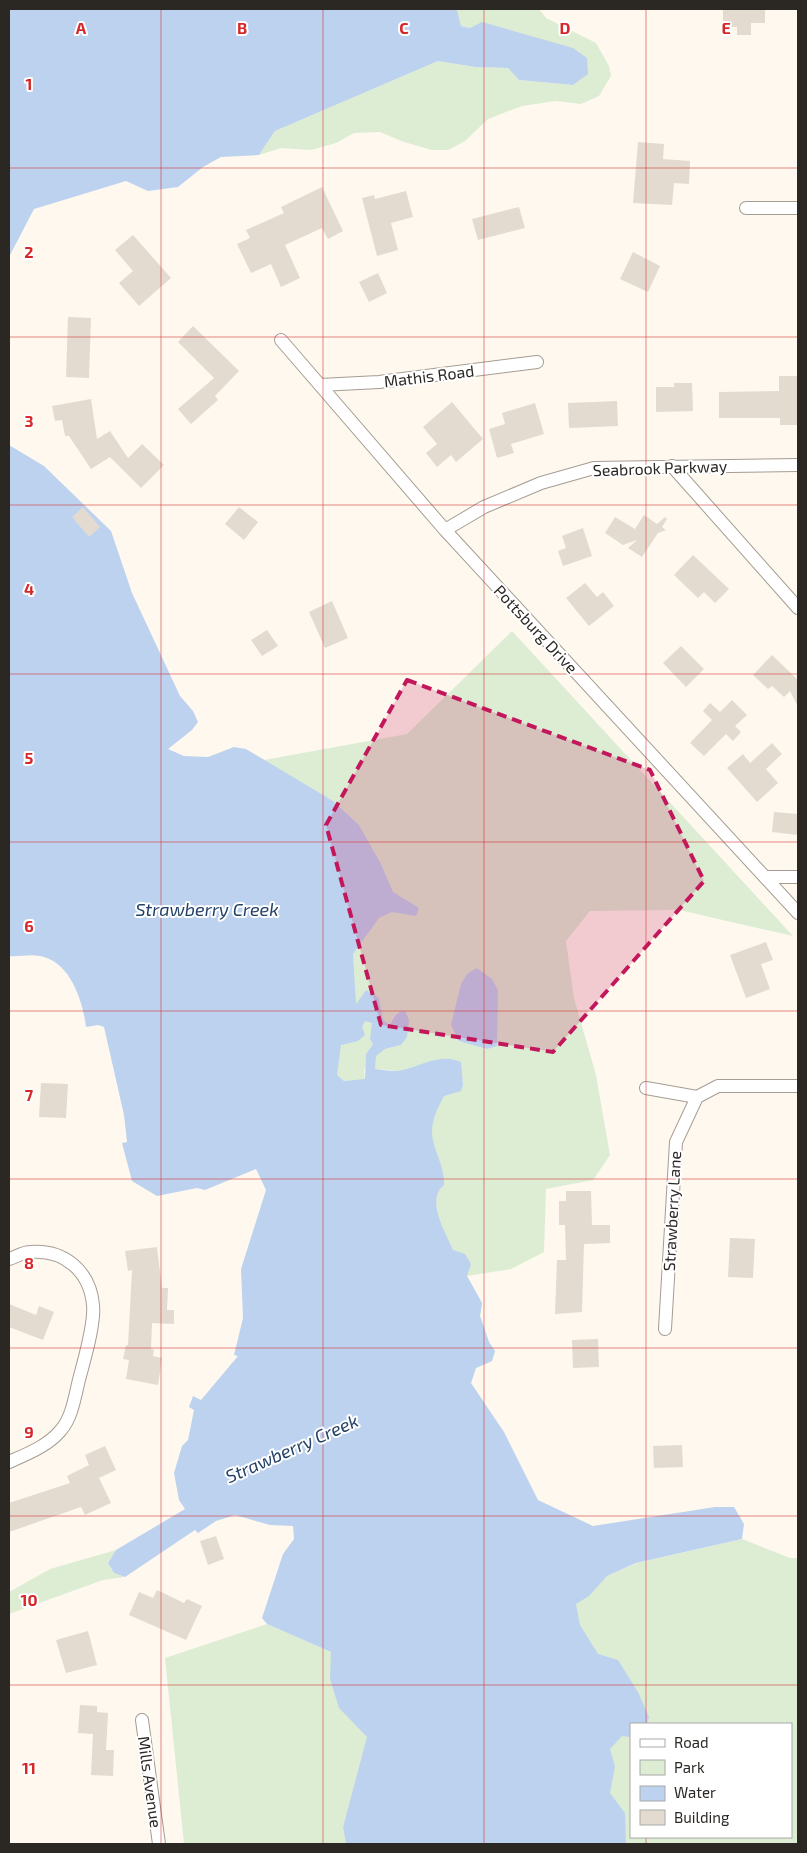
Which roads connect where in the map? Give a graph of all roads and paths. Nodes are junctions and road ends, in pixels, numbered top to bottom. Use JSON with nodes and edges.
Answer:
{"nodes":[{"id":1,"x":746,"y":208,"type":"dead end"},
{"id":2,"x":798,"y":208,"type":"edge"},
{"id":3,"x":281,"y":340,"type":"dead end"},
{"id":4,"x":537,"y":362,"type":"dead end"},
{"id":5,"x":320,"y":385,"type":"junction"},
{"id":6,"x":798,"y":465,"type":"edge"},
{"id":7,"x":672,"y":466,"type":"junction"},
{"id":8,"x":445,"y":530,"type":"junction"},
{"id":9,"x":798,"y":608,"type":"edge"},
{"id":10,"x":766,"y":877,"type":"junction"},
{"id":11,"x":798,"y":877,"type":"edge"},
{"id":12,"x":798,"y":912,"type":"edge"},
{"id":13,"x":798,"y":1086,"type":"edge"},
{"id":14,"x":646,"y":1088,"type":"dead end"},
{"id":15,"x":697,"y":1097,"type":"junction"},
{"id":16,"x":9,"y":1259,"type":"edge"},
{"id":17,"x":665,"y":1330,"type":"dead end"},
{"id":18,"x":9,"y":1462,"type":"edge"},
{"id":19,"x":142,"y":1720,"type":"dead end"},
{"id":20,"x":159,"y":1844,"type":"edge"}],
"edges":[{"from":1,"to":2,"type":"street"},
{"from":3,"to":5,"type":"street","name":"Pottsburg Drive"},
{"from":4,"to":5,"type":"street","name":"Mathis Road"},
{"from":5,"to":8,"type":"street","name":"Pottsburg Drive"},
{"from":6,"to":7,"type":"street","name":"Seabrook Parkway"},
{"from":7,"to":8,"type":"street","name":"Seabrook Parkway"},
{"from":7,"to":9,"type":"street"},
{"from":8,"to":10,"type":"street","name":"Pottsburg Drive"},
{"from":10,"to":11,"type":"street"},
{"from":10,"to":12,"type":"street","name":"Pottsburg Drive"},
{"from":13,"to":15,"type":"street"},
{"from":14,"to":15,"type":"street"},
{"from":15,"to":17,"type":"street","name":"Strawberry Lane"},
{"from":16,"to":18,"type":"street"},
{"from":19,"to":20,"type":"street","name":"Mills Avenue"}]}
